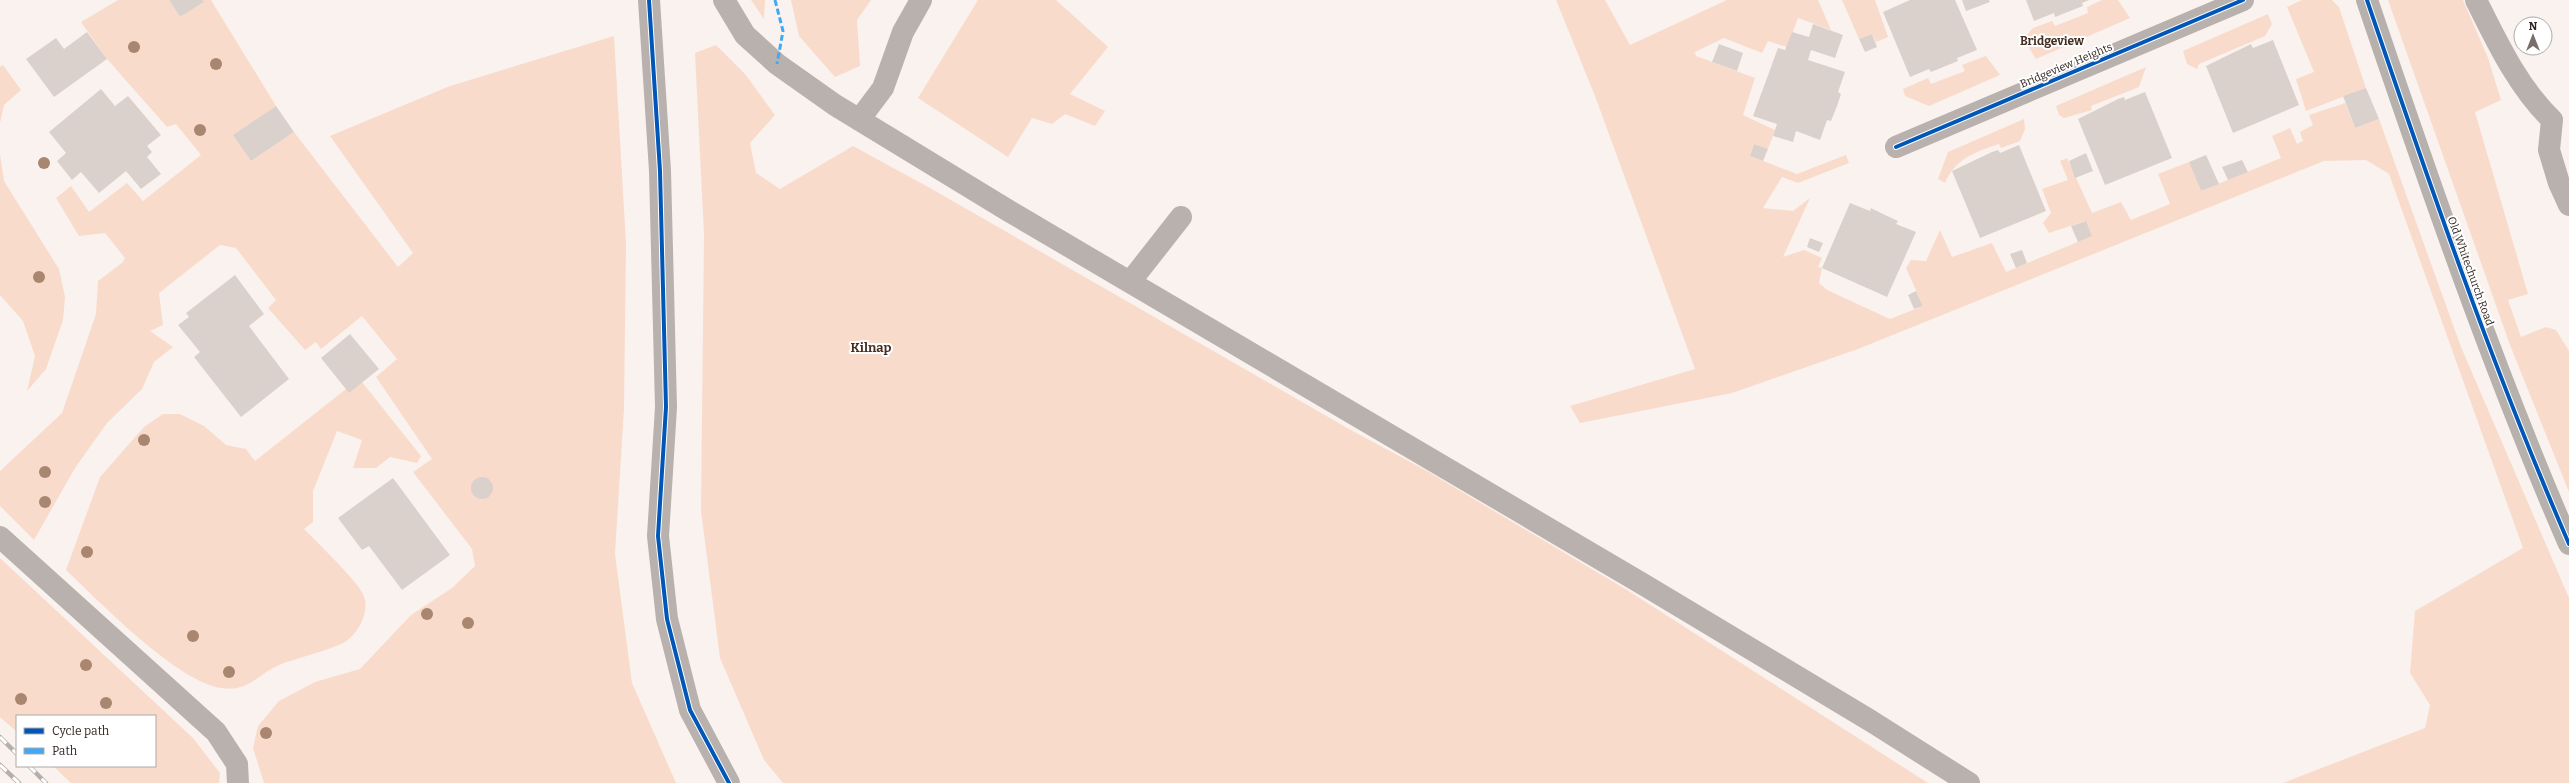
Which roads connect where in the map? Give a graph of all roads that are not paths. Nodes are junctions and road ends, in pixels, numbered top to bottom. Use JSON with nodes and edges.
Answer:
{"nodes":[{"id":1,"x":649,"y":0,"type":"edge"},
{"id":2,"x":724,"y":0,"type":"edge"},
{"id":3,"x":921,"y":0,"type":"edge"},
{"id":4,"x":2243,"y":0,"type":"edge"},
{"id":5,"x":2367,"y":0,"type":"edge"},
{"id":6,"x":2476,"y":0,"type":"edge"},
{"id":7,"x":859,"y":120,"type":"junction"},
{"id":8,"x":1896,"y":147,"type":"dead end"},
{"id":9,"x":2569,"y":205,"type":"edge"},
{"id":10,"x":1181,"y":217,"type":"dead end"},
{"id":11,"x":1130,"y":282,"type":"junction"},
{"id":12,"x":0,"y":537,"type":"edge"},
{"id":13,"x":2569,"y":544,"type":"edge"},
{"id":14,"x":238,"y":783,"type":"edge"},
{"id":15,"x":729,"y":783,"type":"edge"},
{"id":16,"x":1969,"y":783,"type":"edge"}],
"edges":[{"from":1,"to":15,"type":"street"},
{"from":2,"to":7,"type":"street"},
{"from":3,"to":7,"type":"street"},
{"from":4,"to":8,"type":"street","name":"Bridgeview Heights"},
{"from":5,"to":13,"type":"street","name":"Old Whitechurch Road"},
{"from":6,"to":9,"type":"street"},
{"from":7,"to":11,"type":"street"},
{"from":10,"to":11,"type":"street"},
{"from":11,"to":16,"type":"street"},
{"from":12,"to":14,"type":"street"}]}
